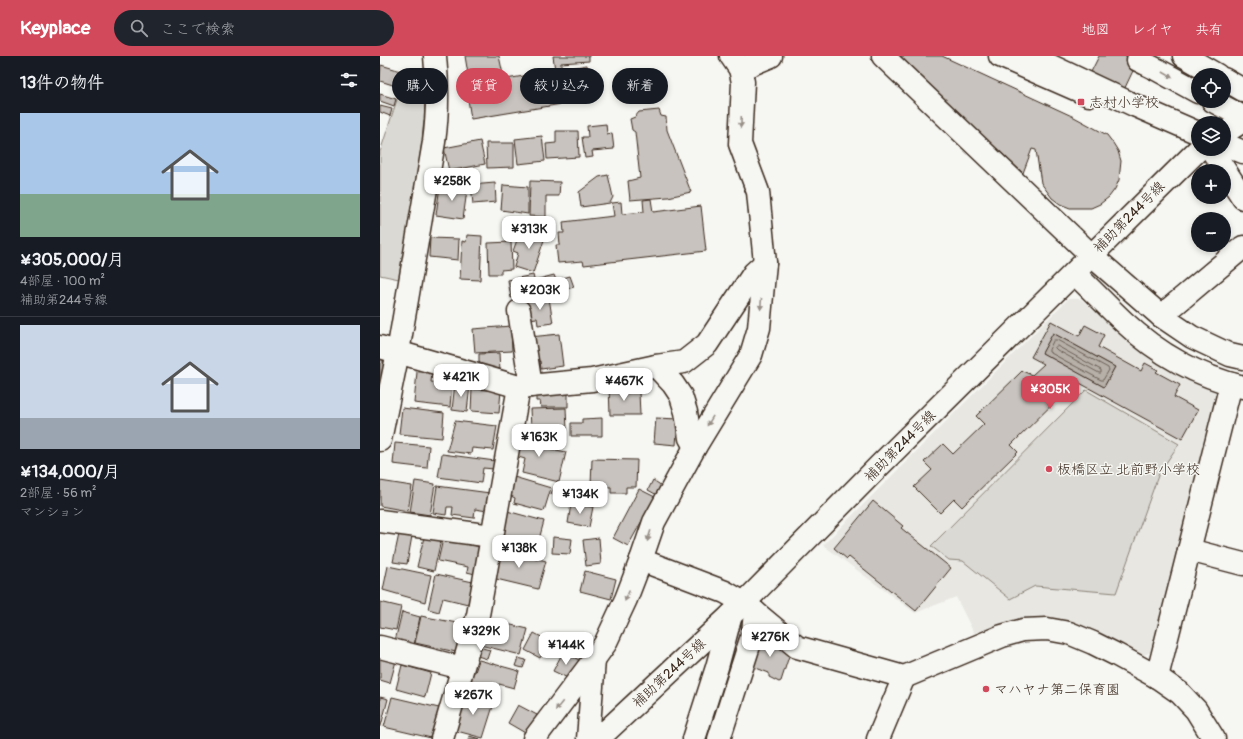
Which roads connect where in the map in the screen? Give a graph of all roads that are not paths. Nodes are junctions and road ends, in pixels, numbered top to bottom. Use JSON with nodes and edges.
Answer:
{"nodes":[{"id":1,"x":435,"y":56,"type":"edge"},
{"id":2,"x":771,"y":56,"type":"edge"},
{"id":3,"x":883,"y":56,"type":"edge"},
{"id":4,"x":1000,"y":56,"type":"edge"},
{"id":5,"x":1030,"y":56,"type":"edge"},
{"id":6,"x":1184,"y":56,"type":"edge"},
{"id":7,"x":1138,"y":60,"type":"dead end"},
{"id":8,"x":735,"y":63,"type":"edge"},
{"id":9,"x":1205,"y":68,"type":"edge"},
{"id":10,"x":1231,"y":83,"type":"edge"},
{"id":11,"x":1191,"y":88,"type":"edge"},
{"id":12,"x":1243,"y":90,"type":"edge"},
{"id":13,"x":1226,"y":108,"type":"edge"},
{"id":14,"x":1243,"y":117,"type":"edge"},
{"id":15,"x":1243,"y":121,"type":"edge"},
{"id":16,"x":1231,"y":128,"type":"edge"},
{"id":17,"x":1191,"y":130,"type":"edge"},
{"id":18,"x":1191,"y":140,"type":"edge"},
{"id":19,"x":1231,"y":147,"type":"edge"},
{"id":20,"x":1243,"y":152,"type":"edge"},
{"id":21,"x":1192,"y":156,"type":"edge"},
{"id":22,"x":1215,"y":156,"type":"edge"},
{"id":23,"x":1228,"y":156,"type":"edge"},
{"id":24,"x":1243,"y":162,"type":"edge"},
{"id":25,"x":1243,"y":198,"type":"edge"},
{"id":26,"x":1243,"y":247,"type":"edge"},
{"id":27,"x":1091,"y":255,"type":"junction"},
{"id":28,"x":765,"y":264,"type":"junction"},
{"id":29,"x":1074,"y":273,"type":"junction"},
{"id":30,"x":519,"y":311,"type":"dead end"},
{"id":31,"x":1161,"y":316,"type":"junction"},
{"id":32,"x":389,"y":350,"type":"edge"},
{"id":33,"x":1243,"y":358,"type":"edge"},
{"id":34,"x":656,"y":366,"type":"junction"},
{"id":35,"x":1237,"y":385,"type":"edge"},
{"id":36,"x":525,"y":387,"type":"junction"},
{"id":37,"x":381,"y":434,"type":"edge"},
{"id":38,"x":695,"y":447,"type":"junction"},
{"id":39,"x":380,"y":521,"type":"edge"},
{"id":40,"x":492,"y":536,"type":"junction"},
{"id":41,"x":1189,"y":550,"type":"junction"},
{"id":42,"x":641,"y":560,"type":"junction"},
{"id":43,"x":1243,"y":564,"type":"edge"},
{"id":44,"x":743,"y":610,"type":"junction"},
{"id":45,"x":380,"y":647,"type":"edge"},
{"id":46,"x":594,"y":660,"type":"junction"},
{"id":47,"x":462,"y":668,"type":"junction"},
{"id":48,"x":904,"y":677,"type":"junction"},
{"id":49,"x":1157,"y":677,"type":"junction"},
{"id":50,"x":442,"y":739,"type":"edge"},
{"id":51,"x":534,"y":739,"type":"edge"},
{"id":52,"x":588,"y":739,"type":"edge"},
{"id":53,"x":598,"y":739,"type":"edge"},
{"id":54,"x":694,"y":739,"type":"edge"},
{"id":55,"x":719,"y":739,"type":"edge"},
{"id":56,"x":878,"y":739,"type":"edge"},
{"id":57,"x":1214,"y":739,"type":"edge"}],
"edges":[{"from":1,"to":32,"type":"main road"},
{"from":2,"to":8,"type":"main road"},
{"from":3,"to":27,"type":"main road"},
{"from":4,"to":18,"type":"main road"},
{"from":5,"to":17,"type":"main road"},
{"from":6,"to":9,"type":"main road"},
{"from":7,"to":11,"type":"main road","one_way":true},
{"from":8,"to":28,"type":"main road","one_way":true},
{"from":10,"to":12,"type":"main road"},
{"from":13,"to":14,"type":"main road"},
{"from":15,"to":16,"type":"main road"},
{"from":19,"to":20,"type":"main road"},
{"from":21,"to":27,"type":"main road","name":"補助第244号線"},
{"from":22,"to":25,"type":"main road"},
{"from":23,"to":24,"type":"main road"},
{"from":26,"to":31,"type":"main road"},
{"from":27,"to":29,"type":"main road","name":"補助第244号線"},
{"from":27,"to":31,"type":"main road"},
{"from":28,"to":34,"type":"main road"},
{"from":28,"to":38,"type":"main road","one_way":true},
{"from":29,"to":35,"type":"main road"},
{"from":29,"to":44,"type":"main road","name":"補助第244号線"},
{"from":30,"to":36,"type":"main road"},
{"from":31,"to":33,"type":"main road"},
{"from":32,"to":36,"type":"main road"},
{"from":32,"to":37,"type":"main road"},
{"from":34,"to":36,"type":"main road"},
{"from":34,"to":38,"type":"main road"},
{"from":35,"to":41,"type":"main road"},
{"from":36,"to":40,"type":"main road"},
{"from":38,"to":42,"type":"main road","one_way":true},
{"from":39,"to":40,"type":"main road"},
{"from":40,"to":47,"type":"main road"},
{"from":41,"to":43,"type":"main road"},
{"from":41,"to":49,"type":"main road"},
{"from":42,"to":44,"type":"main road"},
{"from":42,"to":46,"type":"main road","one_way":true},
{"from":44,"to":48,"type":"main road"},
{"from":44,"to":53,"type":"main road","name":"補助第244号線"},
{"from":44,"to":54,"type":"main road"},
{"from":44,"to":55,"type":"main road"},
{"from":45,"to":47,"type":"main road"},
{"from":46,"to":51,"type":"main road","one_way":true},
{"from":46,"to":52,"type":"main road"},
{"from":47,"to":50,"type":"main road"},
{"from":48,"to":49,"type":"main road"},
{"from":48,"to":56,"type":"main road"},
{"from":49,"to":57,"type":"main road"}]}
